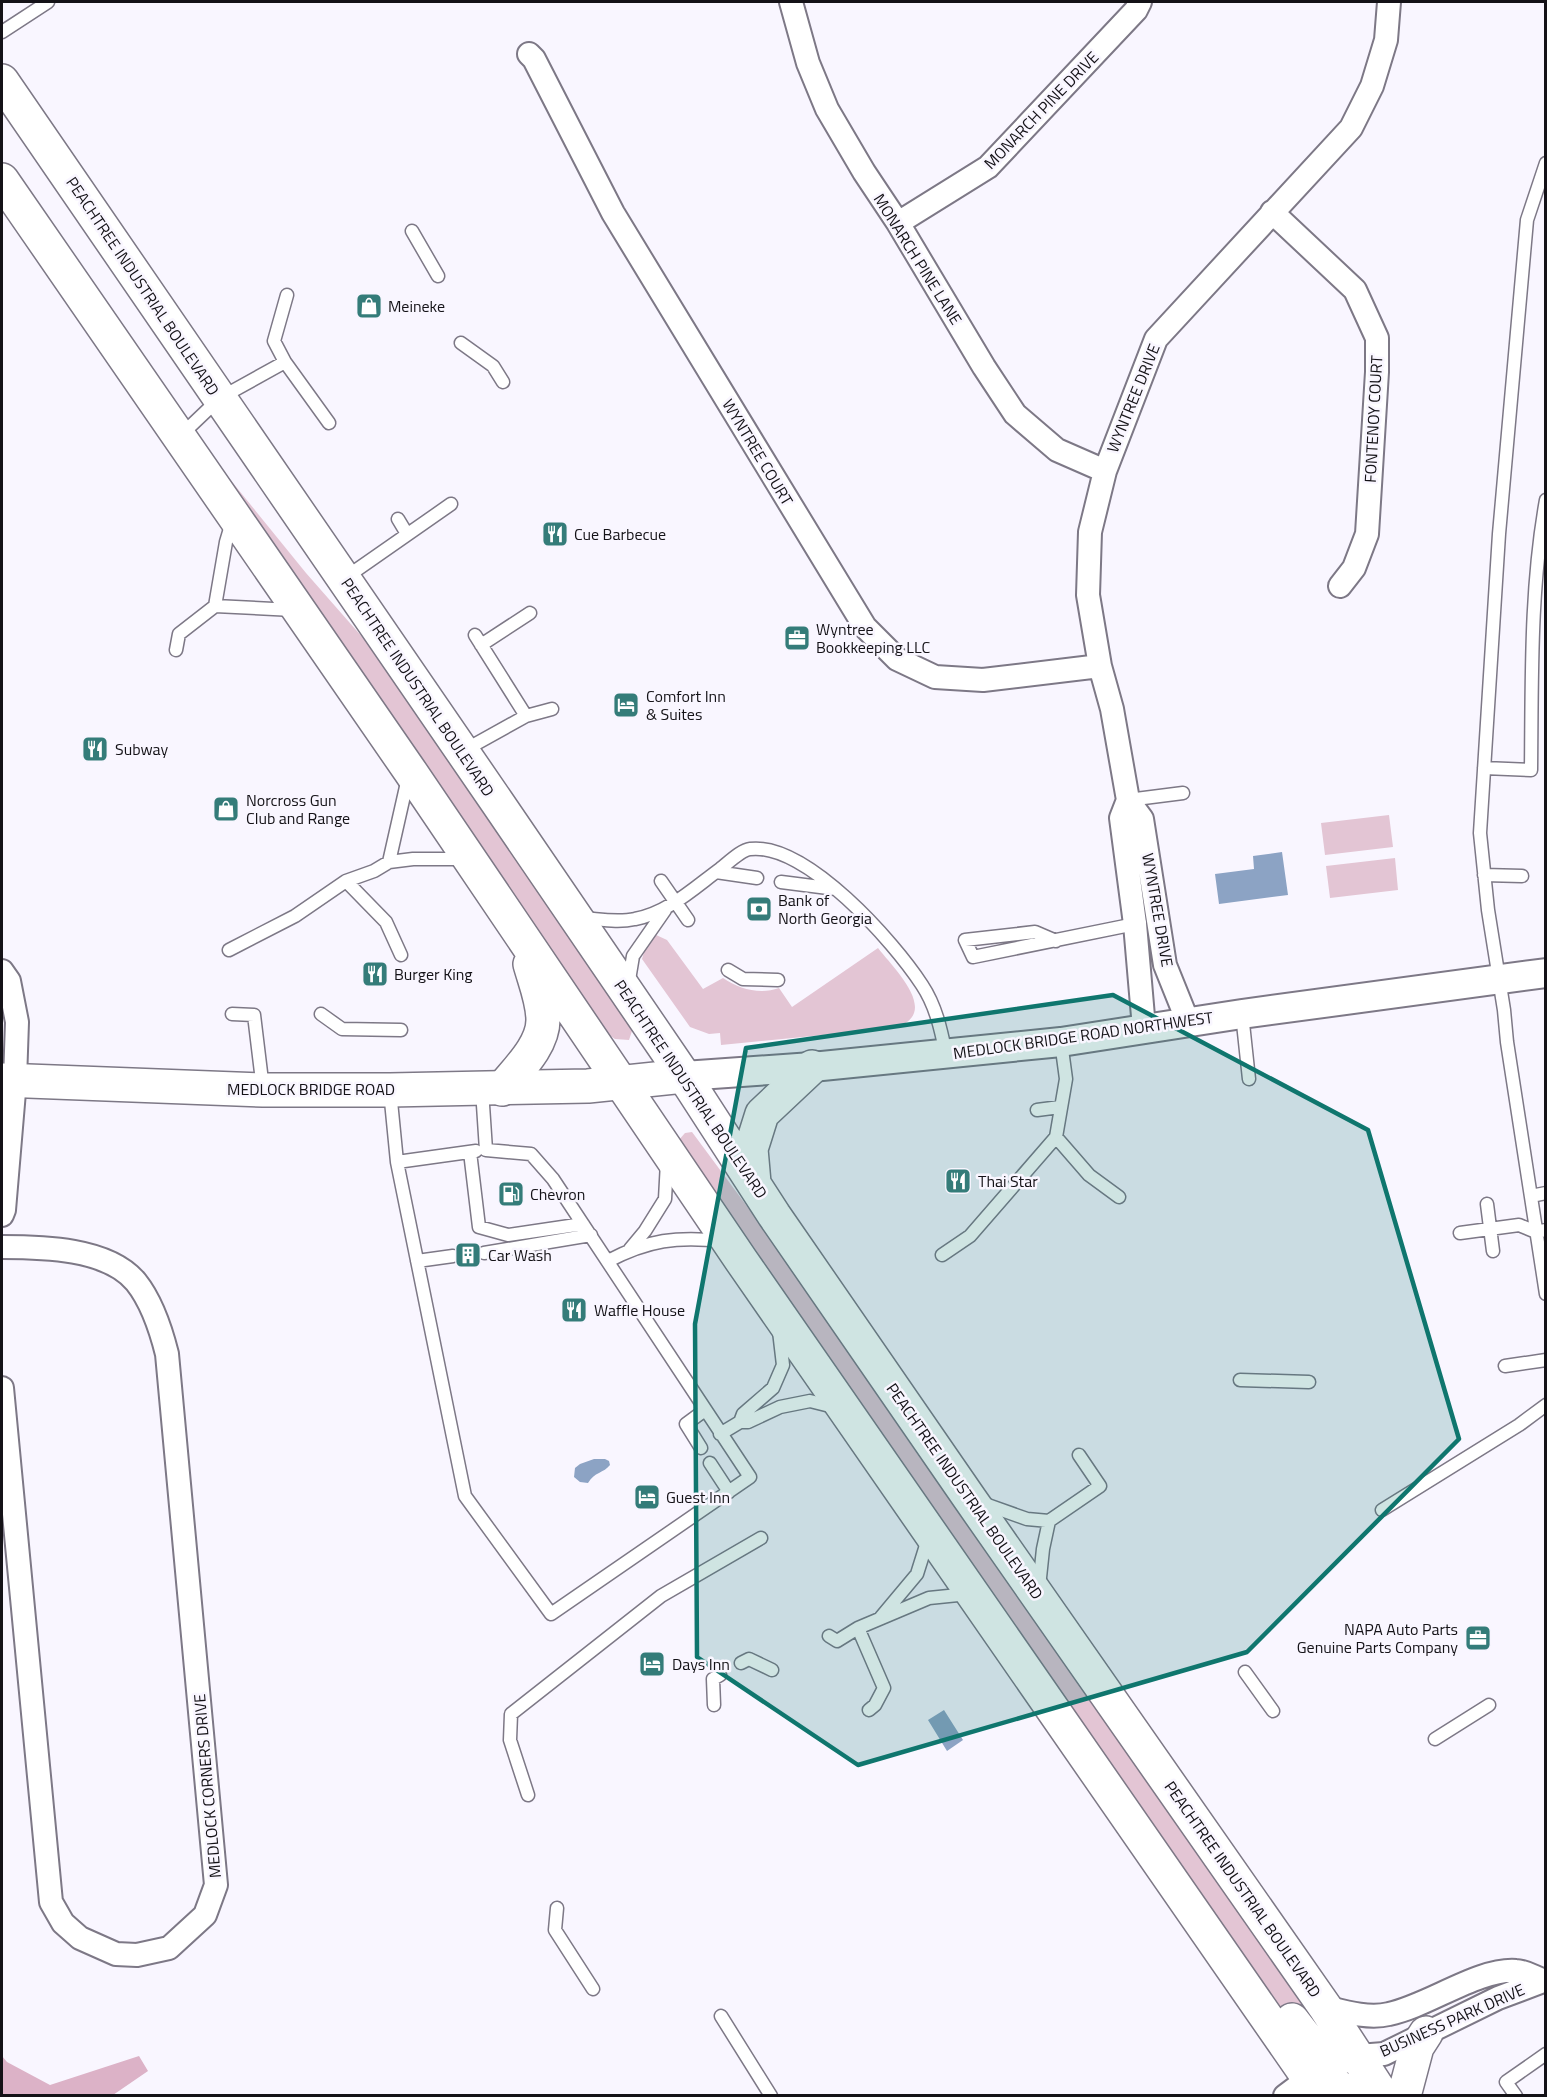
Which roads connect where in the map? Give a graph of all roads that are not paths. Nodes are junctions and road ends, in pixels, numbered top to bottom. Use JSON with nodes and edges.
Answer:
{"nodes":[{"id":1,"x":48,"y":2,"type":"edge"},
{"id":2,"x":790,"y":2,"type":"edge"},
{"id":3,"x":1140,"y":2,"type":"edge"},
{"id":4,"x":1389,"y":2,"type":"edge"},
{"id":5,"x":2,"y":32,"type":"edge"},
{"id":6,"x":529,"y":54,"type":"dead end"},
{"id":7,"x":2,"y":81,"type":"edge"},
{"id":8,"x":1545,"y":164,"type":"edge"},
{"id":9,"x":2,"y":180,"type":"edge"},
{"id":10,"x":1531,"y":208,"type":"junction"},
{"id":11,"x":1545,"y":209,"type":"edge"},
{"id":12,"x":1272,"y":213,"type":"junction"},
{"id":13,"x":898,"y":223,"type":"junction"},
{"id":14,"x":412,"y":231,"type":"dead end"},
{"id":15,"x":438,"y":276,"type":"dead end"},
{"id":16,"x":287,"y":296,"type":"dead end"},
{"id":17,"x":461,"y":343,"type":"dead end"},
{"id":18,"x":285,"y":362,"type":"junction"},
{"id":19,"x":503,"y":382,"type":"dead end"},
{"id":20,"x":219,"y":398,"type":"junction"},
{"id":21,"x":329,"y":423,"type":"dead end"},
{"id":22,"x":179,"y":436,"type":"junction"},
{"id":23,"x":1105,"y":471,"type":"junction"},
{"id":24,"x":1545,"y":500,"type":"edge"},
{"id":25,"x":451,"y":504,"type":"dead end"},
{"id":26,"x":233,"y":515,"type":"junction"},
{"id":27,"x":398,"y":519,"type":"dead end"},
{"id":28,"x":407,"y":534,"type":"junction"},
{"id":29,"x":344,"y":579,"type":"junction"},
{"id":30,"x":1340,"y":586,"type":"dead end"},
{"id":31,"x":215,"y":606,"type":"junction"},
{"id":32,"x":300,"y":611,"type":"junction"},
{"id":33,"x":530,"y":613,"type":"dead end"},
{"id":34,"x":176,"y":650,"type":"dead end"},
{"id":35,"x":1100,"y":666,"type":"junction"},
{"id":36,"x":552,"y":709,"type":"dead end"},
{"id":37,"x":526,"y":716,"type":"junction"},
{"id":38,"x":463,"y":752,"type":"junction"},
{"id":39,"x":1484,"y":768,"type":"junction"},
{"id":40,"x":410,"y":771,"type":"junction"},
{"id":41,"x":1183,"y":793,"type":"dead end"},
{"id":42,"x":1128,"y":800,"type":"junction"},
{"id":43,"x":469,"y":859,"type":"junction"},
{"id":44,"x":389,"y":862,"type":"junction"},
{"id":45,"x":716,"y":872,"type":"junction"},
{"id":46,"x":1484,"y":875,"type":"junction"},
{"id":47,"x":1522,"y":876,"type":"dead end"},
{"id":48,"x":757,"y":878,"type":"dead end"},
{"id":49,"x":346,"y":881,"type":"junction"},
{"id":50,"x":661,"y":881,"type":"dead end"},
{"id":51,"x":781,"y":882,"type":"dead end"},
{"id":52,"x":836,"y":889,"type":"junction"},
{"id":53,"x":670,"y":906,"type":"junction"},
{"id":54,"x":575,"y":917,"type":"junction"},
{"id":55,"x":688,"y":920,"type":"dead end"},
{"id":56,"x":1159,"y":920,"type":"junction"},
{"id":57,"x":1135,"y":924,"type":"junction"},
{"id":58,"x":521,"y":937,"type":"junction"},
{"id":59,"x":1056,"y":941,"type":"junction"},
{"id":60,"x":229,"y":950,"type":"dead end"},
{"id":61,"x":400,"y":955,"type":"dead end"},
{"id":62,"x":728,"y":970,"type":"dead end"},
{"id":63,"x":2,"y":971,"type":"edge"},
{"id":64,"x":1545,"y":973,"type":"edge"},
{"id":65,"x":1498,"y":979,"type":"junction"},
{"id":66,"x":778,"y":980,"type":"dead end"},
{"id":67,"x":627,"y":993,"type":"junction"},
{"id":68,"x":232,"y":1014,"type":"dead end"},
{"id":69,"x":321,"y":1014,"type":"dead end"},
{"id":70,"x":1242,"y":1014,"type":"junction"},
{"id":71,"x":1188,"y":1022,"type":"junction"},
{"id":72,"x":1144,"y":1028,"type":"junction"},
{"id":73,"x":401,"y":1030,"type":"dead end"},
{"id":74,"x":1061,"y":1042,"type":"junction"},
{"id":75,"x":946,"y":1054,"type":"junction"},
{"id":76,"x":812,"y":1067,"type":"junction"},
{"id":77,"x":684,"y":1076,"type":"junction"},
{"id":78,"x":1249,"y":1079,"type":"dead end"},
{"id":79,"x":8,"y":1080,"type":"edge"},
{"id":80,"x":620,"y":1082,"type":"junction"},
{"id":81,"x":492,"y":1089,"type":"junction"},
{"id":82,"x":263,"y":1090,"type":"junction"},
{"id":83,"x":390,"y":1090,"type":"junction"},
{"id":84,"x":1060,"y":1107,"type":"junction"},
{"id":85,"x":1037,"y":1110,"type":"dead end"},
{"id":86,"x":1056,"y":1137,"type":"junction"},
{"id":87,"x":486,"y":1150,"type":"junction"},
{"id":88,"x":470,"y":1152,"type":"junction"},
{"id":89,"x":667,"y":1152,"type":"junction"},
{"id":90,"x":397,"y":1162,"type":"junction"},
{"id":91,"x":754,"y":1183,"type":"junction"},
{"id":92,"x":1545,"y":1193,"type":"edge"},
{"id":93,"x":1531,"y":1196,"type":"junction"},
{"id":94,"x":1119,"y":1197,"type":"dead end"},
{"id":95,"x":1487,"y":1204,"type":"dead end"},
{"id":96,"x":2,"y":1215,"type":"edge"},
{"id":97,"x":583,"y":1224,"type":"junction"},
{"id":98,"x":1491,"y":1228,"type":"junction"},
{"id":99,"x":1541,"y":1231,"type":"edge"},
{"id":100,"x":1460,"y":1233,"type":"dead end"},
{"id":101,"x":591,"y":1236,"type":"junction"},
{"id":102,"x":729,"y":1242,"type":"junction"},
{"id":103,"x":2,"y":1247,"type":"edge"},
{"id":104,"x":630,"y":1249,"type":"junction"},
{"id":105,"x":1493,"y":1251,"type":"dead end"},
{"id":106,"x":484,"y":1253,"type":"dead end"},
{"id":107,"x":942,"y":1255,"type":"dead end"},
{"id":108,"x":453,"y":1256,"type":"dead end"},
{"id":109,"x":417,"y":1261,"type":"junction"},
{"id":110,"x":608,"y":1261,"type":"junction"},
{"id":111,"x":1545,"y":1294,"type":"edge"},
{"id":112,"x":777,"y":1312,"type":"junction"},
{"id":113,"x":1545,"y":1360,"type":"edge"},
{"id":114,"x":1505,"y":1366,"type":"dead end"},
{"id":115,"x":1240,"y":1380,"type":"dead end"},
{"id":116,"x":1309,"y":1382,"type":"dead end"},
{"id":117,"x":2,"y":1388,"type":"edge"},
{"id":118,"x":1545,"y":1405,"type":"edge"},
{"id":119,"x":705,"y":1410,"type":"junction"},
{"id":120,"x":845,"y":1410,"type":"junction"},
{"id":121,"x":740,"y":1422,"type":"junction"},
{"id":122,"x":720,"y":1434,"type":"junction"},
{"id":123,"x":701,"y":1448,"type":"dead end"},
{"id":124,"x":1079,"y":1455,"type":"dead end"},
{"id":125,"x":710,"y":1463,"type":"dead end"},
{"id":126,"x":729,"y":1492,"type":"junction"},
{"id":127,"x":970,"y":1499,"type":"junction"},
{"id":128,"x":1382,"y":1510,"type":"dead end"},
{"id":129,"x":1049,"y":1521,"type":"junction"},
{"id":130,"x":930,"y":1532,"type":"junction"},
{"id":131,"x":761,"y":1538,"type":"dead end"},
{"id":132,"x":972,"y":1593,"type":"junction"},
{"id":133,"x":1039,"y":1598,"type":"junction"},
{"id":134,"x":879,"y":1620,"type":"junction"},
{"id":135,"x":858,"y":1628,"type":"junction"},
{"id":136,"x":829,"y":1636,"type":"dead end"},
{"id":137,"x":741,"y":1663,"type":"dead end"},
{"id":138,"x":772,"y":1670,"type":"dead end"},
{"id":139,"x":1245,"y":1672,"type":"dead end"},
{"id":140,"x":720,"y":1675,"type":"dead end"},
{"id":141,"x":714,"y":1705,"type":"dead end"},
{"id":142,"x":1489,"y":1705,"type":"dead end"},
{"id":143,"x":868,"y":1710,"type":"dead end"},
{"id":144,"x":1273,"y":1711,"type":"dead end"},
{"id":145,"x":1435,"y":1739,"type":"dead end"},
{"id":146,"x":528,"y":1795,"type":"dead end"},
{"id":147,"x":557,"y":1908,"type":"dead end"},
{"id":148,"x":1544,"y":1980,"type":"edge"},
{"id":149,"x":593,"y":1989,"type":"dead end"},
{"id":150,"x":1259,"y":2006,"type":"junction"},
{"id":151,"x":1325,"y":2007,"type":"junction"},
{"id":152,"x":721,"y":2016,"type":"dead end"},
{"id":153,"x":1426,"y":2034,"type":"junction"},
{"id":154,"x":1545,"y":2054,"type":"edge"},
{"id":155,"x":1358,"y":2056,"type":"junction"},
{"id":156,"x":1305,"y":2090,"type":"edge"},
{"id":157,"x":771,"y":2096,"type":"edge"},
{"id":158,"x":1349,"y":2096,"type":"edge"},
{"id":159,"x":1383,"y":2096,"type":"edge"},
{"id":160,"x":1404,"y":2096,"type":"edge"},
{"id":161,"x":1516,"y":2096,"type":"edge"}],
"edges":[{"from":1,"to":5,"type":"lane"},
{"from":2,"to":13,"type":"street","name":"MONARCH PINE LANE"},
{"from":3,"to":13,"type":"street","name":"MONARCH PINE DRIVE"},
{"from":4,"to":12,"type":"street","name":"WYNTREE DRIVE"},
{"from":6,"to":35,"type":"street","name":"WYNTREE COURT"},
{"from":7,"to":20,"type":"main road","name":"PEACHTREE INDUSTRIAL BOULEVARD"},
{"from":8,"to":10,"type":"lane"},
{"from":9,"to":22,"type":"main road"},
{"from":10,"to":11,"type":"lane"},
{"from":10,"to":39,"type":"lane"},
{"from":12,"to":23,"type":"street","name":"WYNTREE DRIVE"},
{"from":12,"to":30,"type":"street","name":"FONTENOY COURT"},
{"from":13,"to":23,"type":"street","name":"MONARCH PINE LANE"},
{"from":14,"to":15,"type":"lane"},
{"from":16,"to":18,"type":"lane"},
{"from":17,"to":19,"type":"lane"},
{"from":18,"to":20,"type":"lane"},
{"from":18,"to":21,"type":"lane"},
{"from":20,"to":22,"type":"lane"},
{"from":20,"to":29,"type":"main road","name":"PEACHTREE INDUSTRIAL BOULEVARD"},
{"from":22,"to":26,"type":"main road"},
{"from":23,"to":35,"type":"street","name":"WYNTREE DRIVE"},
{"from":24,"to":39,"type":"lane"},
{"from":25,"to":28,"type":"lane"},
{"from":26,"to":31,"type":"lane"},
{"from":26,"to":32,"type":"main road"},
{"from":27,"to":28,"type":"lane"},
{"from":28,"to":29,"type":"lane"},
{"from":29,"to":38,"type":"main road","name":"PEACHTREE INDUSTRIAL BOULEVARD"},
{"from":31,"to":32,"type":"lane"},
{"from":31,"to":34,"type":"lane"},
{"from":32,"to":40,"type":"main road"},
{"from":33,"to":37,"type":"lane"},
{"from":35,"to":42,"type":"street","name":"WYNTREE DRIVE"},
{"from":36,"to":37,"type":"lane"},
{"from":37,"to":38,"type":"lane"},
{"from":38,"to":54,"type":"main road","name":"PEACHTREE INDUSTRIAL BOULEVARD"},
{"from":39,"to":46,"type":"lane"},
{"from":40,"to":43,"type":"main road"},
{"from":40,"to":44,"type":"lane"},
{"from":41,"to":42,"type":"lane"},
{"from":42,"to":56,"type":"street","name":"WYNTREE DRIVE"},
{"from":42,"to":57,"type":"street","name":"WYNTREE DRIVE"},
{"from":43,"to":44,"type":"lane"},
{"from":43,"to":58,"type":"main road"},
{"from":44,"to":49,"type":"lane"},
{"from":45,"to":48,"type":"lane"},
{"from":45,"to":52,"type":"lane"},
{"from":45,"to":53,"type":"lane"},
{"from":46,"to":47,"type":"lane"},
{"from":46,"to":65,"type":"lane"},
{"from":49,"to":60,"type":"lane"},
{"from":49,"to":61,"type":"lane"},
{"from":50,"to":53,"type":"lane"},
{"from":51,"to":52,"type":"lane"},
{"from":52,"to":75,"type":"lane"},
{"from":53,"to":54,"type":"lane"},
{"from":53,"to":55,"type":"lane"},
{"from":53,"to":67,"type":"lane"},
{"from":54,"to":67,"type":"main road","name":"PEACHTREE INDUSTRIAL BOULEVARD"},
{"from":56,"to":57,"type":"lane"},
{"from":56,"to":71,"type":"street","name":"WYNTREE DRIVE"},
{"from":57,"to":59,"type":"lane"},
{"from":57,"to":72,"type":"street","name":"WYNTREE DRIVE"},
{"from":58,"to":80,"type":"main road"},
{"from":58,"to":81,"type":"main road"},
{"from":59,"to":59,"type":"lane"},
{"from":62,"to":66,"type":"lane"},
{"from":63,"to":79,"type":"street"},
{"from":64,"to":65,"type":"street","name":"MEDLOCK BRIDGE ROAD NORTHWEST"},
{"from":65,"to":70,"type":"street","name":"MEDLOCK BRIDGE ROAD NORTHWEST"},
{"from":65,"to":93,"type":"lane"},
{"from":67,"to":77,"type":"main road","name":"PEACHTREE INDUSTRIAL BOULEVARD"},
{"from":68,"to":82,"type":"lane"},
{"from":69,"to":73,"type":"lane"},
{"from":70,"to":71,"type":"street","name":"MEDLOCK BRIDGE ROAD NORTHWEST"},
{"from":70,"to":78,"type":"lane"},
{"from":71,"to":72,"type":"street","name":"MEDLOCK BRIDGE ROAD NORTHWEST"},
{"from":72,"to":74,"type":"street","name":"MEDLOCK BRIDGE ROAD NORTHWEST"},
{"from":74,"to":75,"type":"street","name":"MEDLOCK BRIDGE ROAD NORTHWEST"},
{"from":74,"to":84,"type":"lane"},
{"from":75,"to":76,"type":"street","name":"MEDLOCK BRIDGE ROAD NORTHWEST"},
{"from":76,"to":77,"type":"street","name":"MEDLOCK BRIDGE ROAD NORTHWEST"},
{"from":76,"to":91,"type":"main road"},
{"from":77,"to":80,"type":"main road","name":"MEDLOCK BRIDGE ROAD NORTHWEST"},
{"from":77,"to":91,"type":"main road","name":"PEACHTREE INDUSTRIAL BOULEVARD"},
{"from":79,"to":82,"type":"main road","name":"MEDLOCK BRIDGE ROAD"},
{"from":79,"to":96,"type":"street"},
{"from":80,"to":81,"type":"main road","name":"MEDLOCK BRIDGE ROAD"},
{"from":80,"to":89,"type":"main road"},
{"from":81,"to":83,"type":"main road","name":"MEDLOCK BRIDGE ROAD"},
{"from":81,"to":87,"type":"lane"},
{"from":82,"to":83,"type":"main road","name":"MEDLOCK BRIDGE ROAD"},
{"from":83,"to":90,"type":"lane"},
{"from":84,"to":85,"type":"lane"},
{"from":84,"to":86,"type":"lane"},
{"from":86,"to":94,"type":"lane"},
{"from":86,"to":107,"type":"lane"},
{"from":87,"to":88,"type":"lane"},
{"from":87,"to":97,"type":"lane"},
{"from":88,"to":90,"type":"lane"},
{"from":88,"to":97,"type":"lane"},
{"from":89,"to":102,"type":"main road"},
{"from":89,"to":104,"type":"lane"},
{"from":90,"to":109,"type":"lane"},
{"from":91,"to":127,"type":"main road","name":"PEACHTREE INDUSTRIAL BOULEVARD"},
{"from":92,"to":93,"type":"lane"},
{"from":93,"to":99,"type":"lane"},
{"from":95,"to":98,"type":"lane"},
{"from":97,"to":101,"type":"lane"},
{"from":98,"to":99,"type":"lane"},
{"from":98,"to":100,"type":"lane"},
{"from":98,"to":105,"type":"lane"},
{"from":99,"to":111,"type":"lane"},
{"from":101,"to":106,"type":"lane"},
{"from":101,"to":110,"type":"lane"},
{"from":102,"to":104,"type":"lane"},
{"from":102,"to":112,"type":"main road"},
{"from":103,"to":117,"type":"street","name":"MEDLOCK CORNERS DRIVE"},
{"from":104,"to":110,"type":"lane"},
{"from":108,"to":109,"type":"lane"},
{"from":109,"to":126,"type":"lane"},
{"from":110,"to":119,"type":"lane"},
{"from":112,"to":120,"type":"main road"},
{"from":112,"to":121,"type":"lane"},
{"from":113,"to":114,"type":"lane"},
{"from":115,"to":116,"type":"lane"},
{"from":118,"to":128,"type":"lane"},
{"from":119,"to":122,"type":"lane"},
{"from":119,"to":123,"type":"lane"},
{"from":120,"to":121,"type":"lane"},
{"from":120,"to":130,"type":"main road"},
{"from":121,"to":122,"type":"lane"},
{"from":122,"to":126,"type":"lane"},
{"from":124,"to":129,"type":"lane"},
{"from":125,"to":126,"type":"lane"},
{"from":127,"to":129,"type":"lane"},
{"from":127,"to":133,"type":"main road","name":"PEACHTREE INDUSTRIAL BOULEVARD"},
{"from":129,"to":133,"type":"lane"},
{"from":130,"to":132,"type":"main road"},
{"from":130,"to":134,"type":"lane"},
{"from":131,"to":146,"type":"lane"},
{"from":132,"to":134,"type":"lane"},
{"from":132,"to":150,"type":"main road"},
{"from":133,"to":151,"type":"main road","name":"PEACHTREE INDUSTRIAL BOULEVARD"},
{"from":134,"to":135,"type":"lane"},
{"from":135,"to":136,"type":"lane"},
{"from":135,"to":143,"type":"lane"},
{"from":137,"to":138,"type":"lane"},
{"from":139,"to":144,"type":"lane"},
{"from":140,"to":141,"type":"lane"},
{"from":142,"to":145,"type":"lane"},
{"from":147,"to":149,"type":"lane"},
{"from":148,"to":151,"type":"street"},
{"from":148,"to":153,"type":"street","name":"BUSINESS PARK DRIVE"},
{"from":150,"to":155,"type":"main road"},
{"from":150,"to":156,"type":"main road"},
{"from":151,"to":155,"type":"main road","name":"PEACHTREE INDUSTRIAL BOULEVARD"},
{"from":152,"to":157,"type":"lane"},
{"from":153,"to":155,"type":"street","name":"BUSINESS PARK DRIVE"},
{"from":153,"to":160,"type":"main road"},
{"from":154,"to":161,"type":"lane"},
{"from":155,"to":159,"type":"main road","name":"PEACHTREE INDUSTRIAL BOULEVARD"},
{"from":156,"to":158,"type":"main road"}]}
